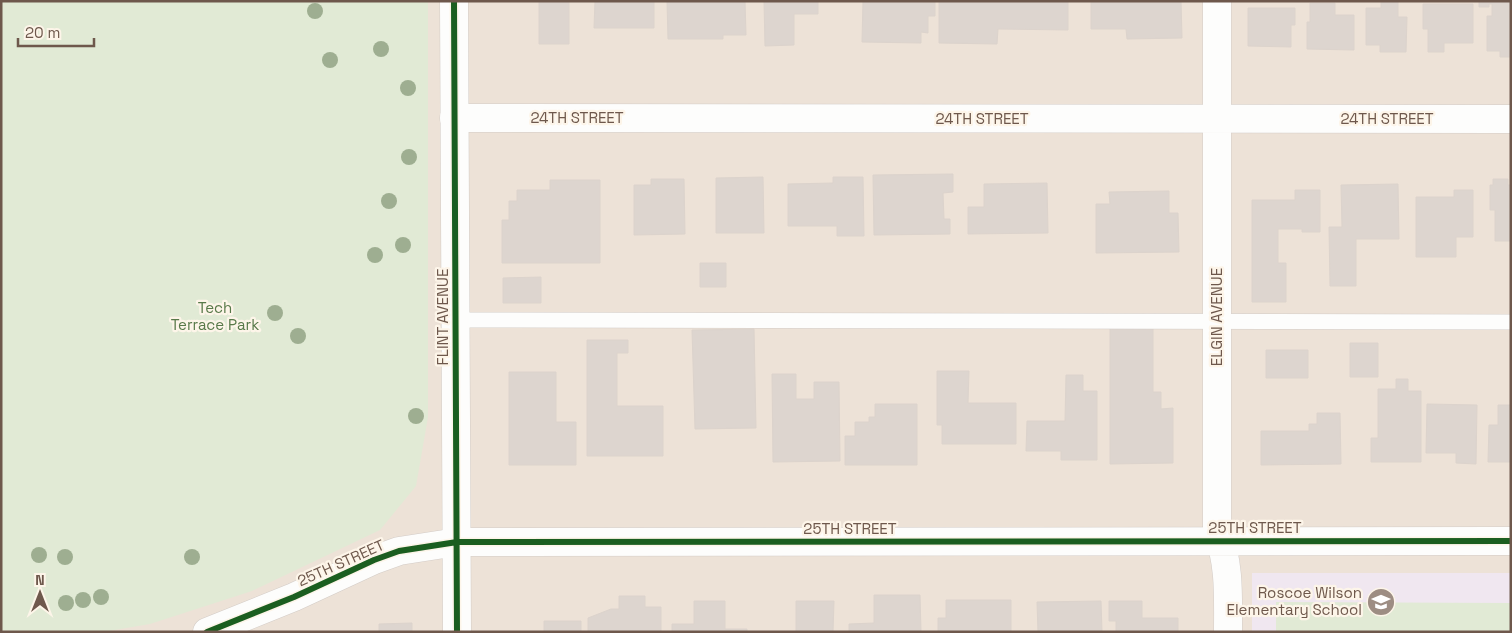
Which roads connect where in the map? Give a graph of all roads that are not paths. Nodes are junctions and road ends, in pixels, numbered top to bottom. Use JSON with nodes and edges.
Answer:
{"nodes":[{"id":1,"x":454,"y":1,"type":"edge"},
{"id":2,"x":1217,"y":1,"type":"edge"},
{"id":3,"x":454,"y":118,"type":"junction"},
{"id":4,"x":1216,"y":119,"type":"junction"},
{"id":5,"x":1511,"y":119,"type":"edge"},
{"id":6,"x":455,"y":320,"type":"junction"},
{"id":7,"x":1217,"y":320,"type":"junction"},
{"id":8,"x":1511,"y":322,"type":"edge"},
{"id":9,"x":1221,"y":540,"type":"junction"},
{"id":10,"x":1511,"y":541,"type":"edge"},
{"id":11,"x":457,"y":542,"type":"junction"},
{"id":12,"x":206,"y":632,"type":"edge"},
{"id":13,"x":457,"y":632,"type":"edge"},
{"id":14,"x":1228,"y":632,"type":"edge"}],
"edges":[{"from":1,"to":3,"type":"street","name":"FLINT AVENUE"},
{"from":2,"to":4,"type":"street","name":"ELGIN AVENUE"},
{"from":3,"to":4,"type":"street","name":"24TH STREET"},
{"from":3,"to":6,"type":"street","name":"FLINT AVENUE"},
{"from":4,"to":5,"type":"street","name":"24TH STREET"},
{"from":4,"to":7,"type":"street","name":"ELGIN AVENUE"},
{"from":6,"to":7,"type":"lane"},
{"from":6,"to":11,"type":"street","name":"FLINT AVENUE"},
{"from":7,"to":8,"type":"lane"},
{"from":7,"to":9,"type":"street","name":"ELGIN AVENUE"},
{"from":9,"to":10,"type":"street","name":"25TH STREET"},
{"from":9,"to":11,"type":"street","name":"25TH STREET"},
{"from":9,"to":14,"type":"street","name":"ELGIN AVENUE"},
{"from":11,"to":12,"type":"street","name":"25TH STREET"},
{"from":11,"to":13,"type":"street","name":"FLINT AVENUE"}]}
